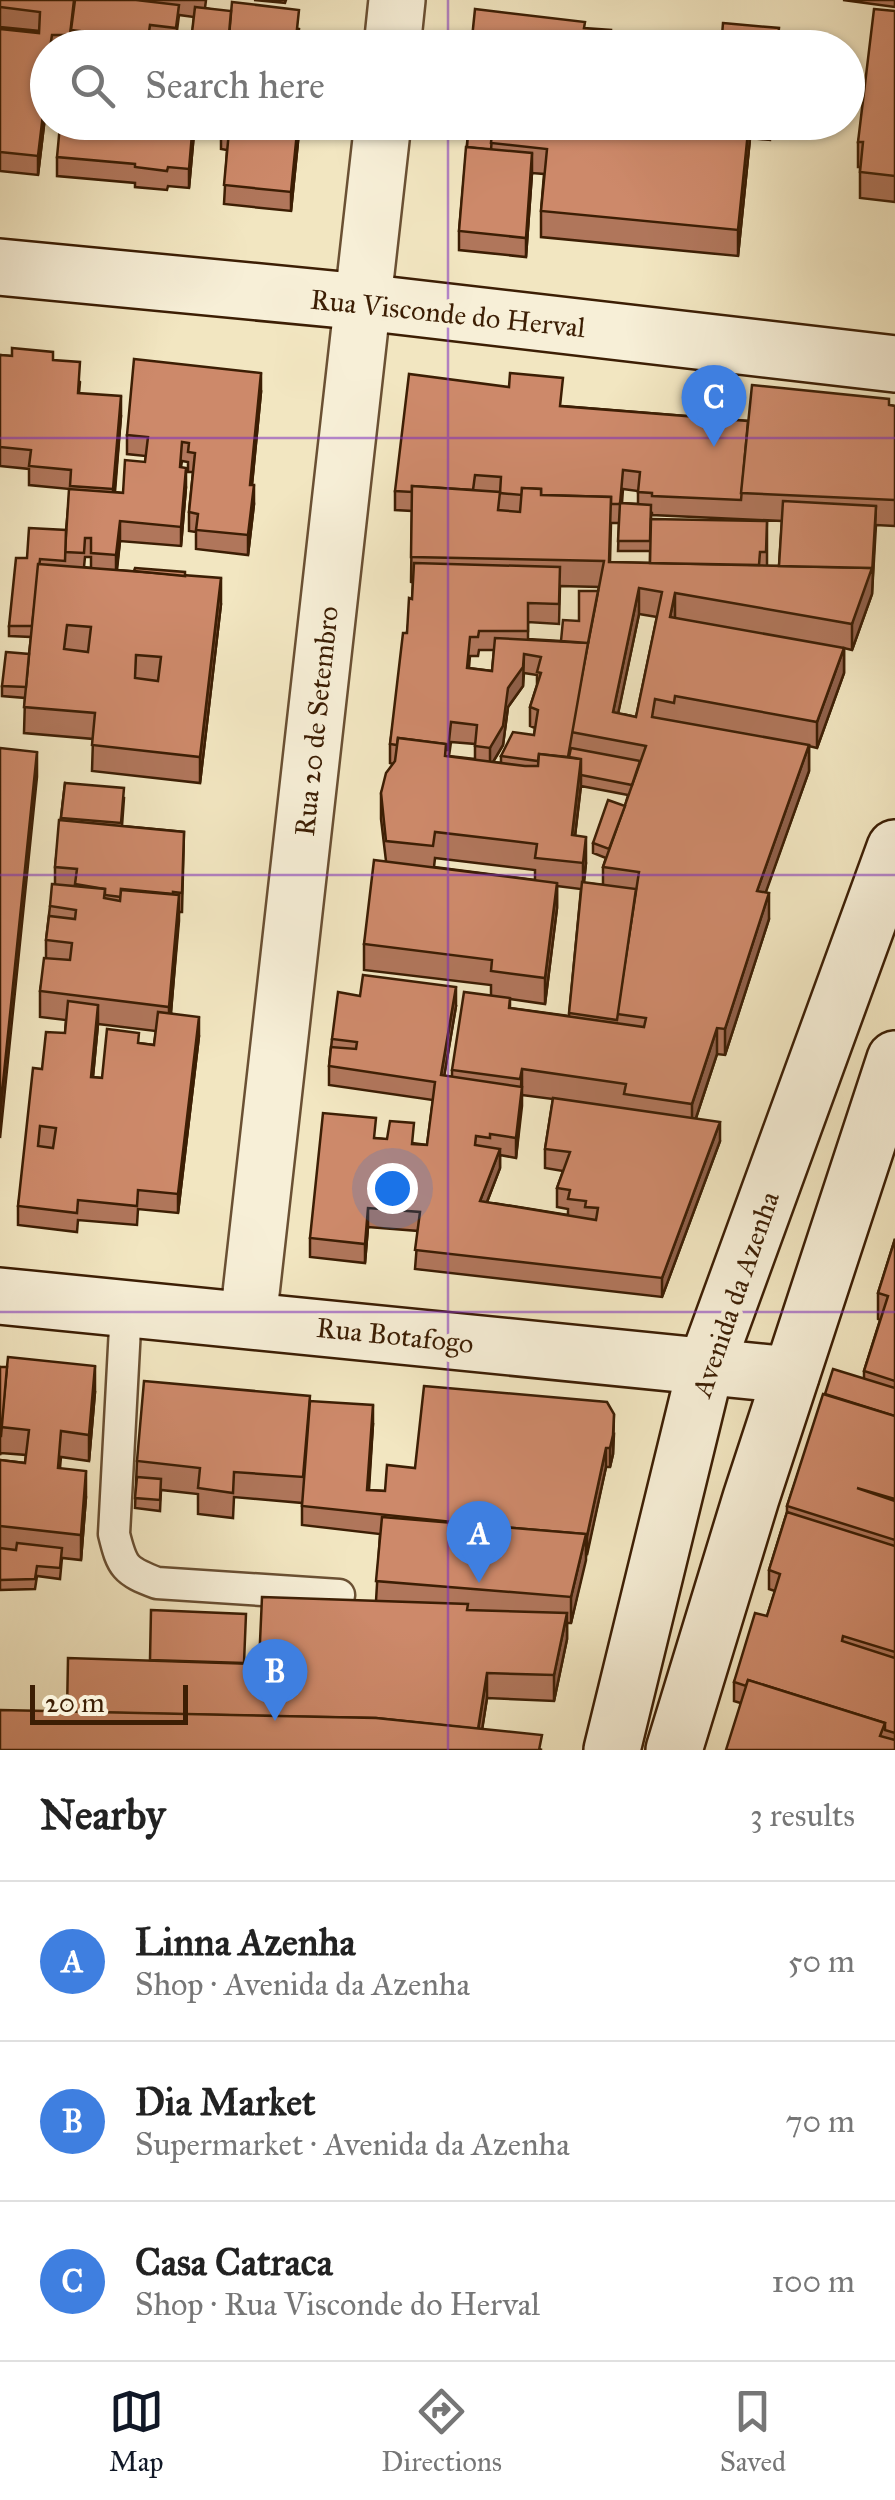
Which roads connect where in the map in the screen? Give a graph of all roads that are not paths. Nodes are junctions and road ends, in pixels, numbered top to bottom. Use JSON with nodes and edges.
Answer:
{"nodes":[{"id":1,"x":397,"y":0,"type":"edge"},
{"id":2,"x":394,"y":30,"type":"edge"},
{"id":3,"x":381,"y":140,"type":"edge"},
{"id":4,"x":0,"y":267,"type":"edge"},
{"id":5,"x":363,"y":302,"type":"junction"},
{"id":6,"x":895,"y":364,"type":"edge"},
{"id":7,"x":895,"y":848,"type":"edge"},
{"id":8,"x":895,"y":1059,"type":"edge"},
{"id":9,"x":0,"y":1296,"type":"edge"},
{"id":10,"x":126,"y":1309,"type":"junction"},
{"id":11,"x":248,"y":1320,"type":"junction"},
{"id":12,"x":706,"y":1366,"type":"junction"},
{"id":13,"x":791,"y":1375,"type":"junction"},
{"id":14,"x":339,"y":1595,"type":"edge"},
{"id":15,"x":612,"y":1750,"type":"edge"},
{"id":16,"x":674,"y":1750,"type":"edge"}],
"edges":[{"from":1,"to":2,"type":"street"},
{"from":3,"to":5,"type":"street","name":"Rua 20 de Setembro"},
{"from":4,"to":5,"type":"street","name":"Rua Visconde do Herval"},
{"from":5,"to":6,"type":"street","name":"Rua Visconde do Herval"},
{"from":5,"to":11,"type":"street","name":"Rua 20 de Setembro"},
{"from":7,"to":12,"type":"street","name":"Avenida da Azenha"},
{"from":8,"to":13,"type":"street"},
{"from":9,"to":10,"type":"street","name":"Rua Botafogo"},
{"from":10,"to":11,"type":"street","name":"Rua Botafogo"},
{"from":10,"to":14,"type":"lane"},
{"from":11,"to":12,"type":"street","name":"Rua Botafogo"},
{"from":12,"to":13,"type":"street","name":"Rua Botafogo"},
{"from":12,"to":15,"type":"street","name":"Avenida da Azenha"},
{"from":13,"to":16,"type":"street"}]}
